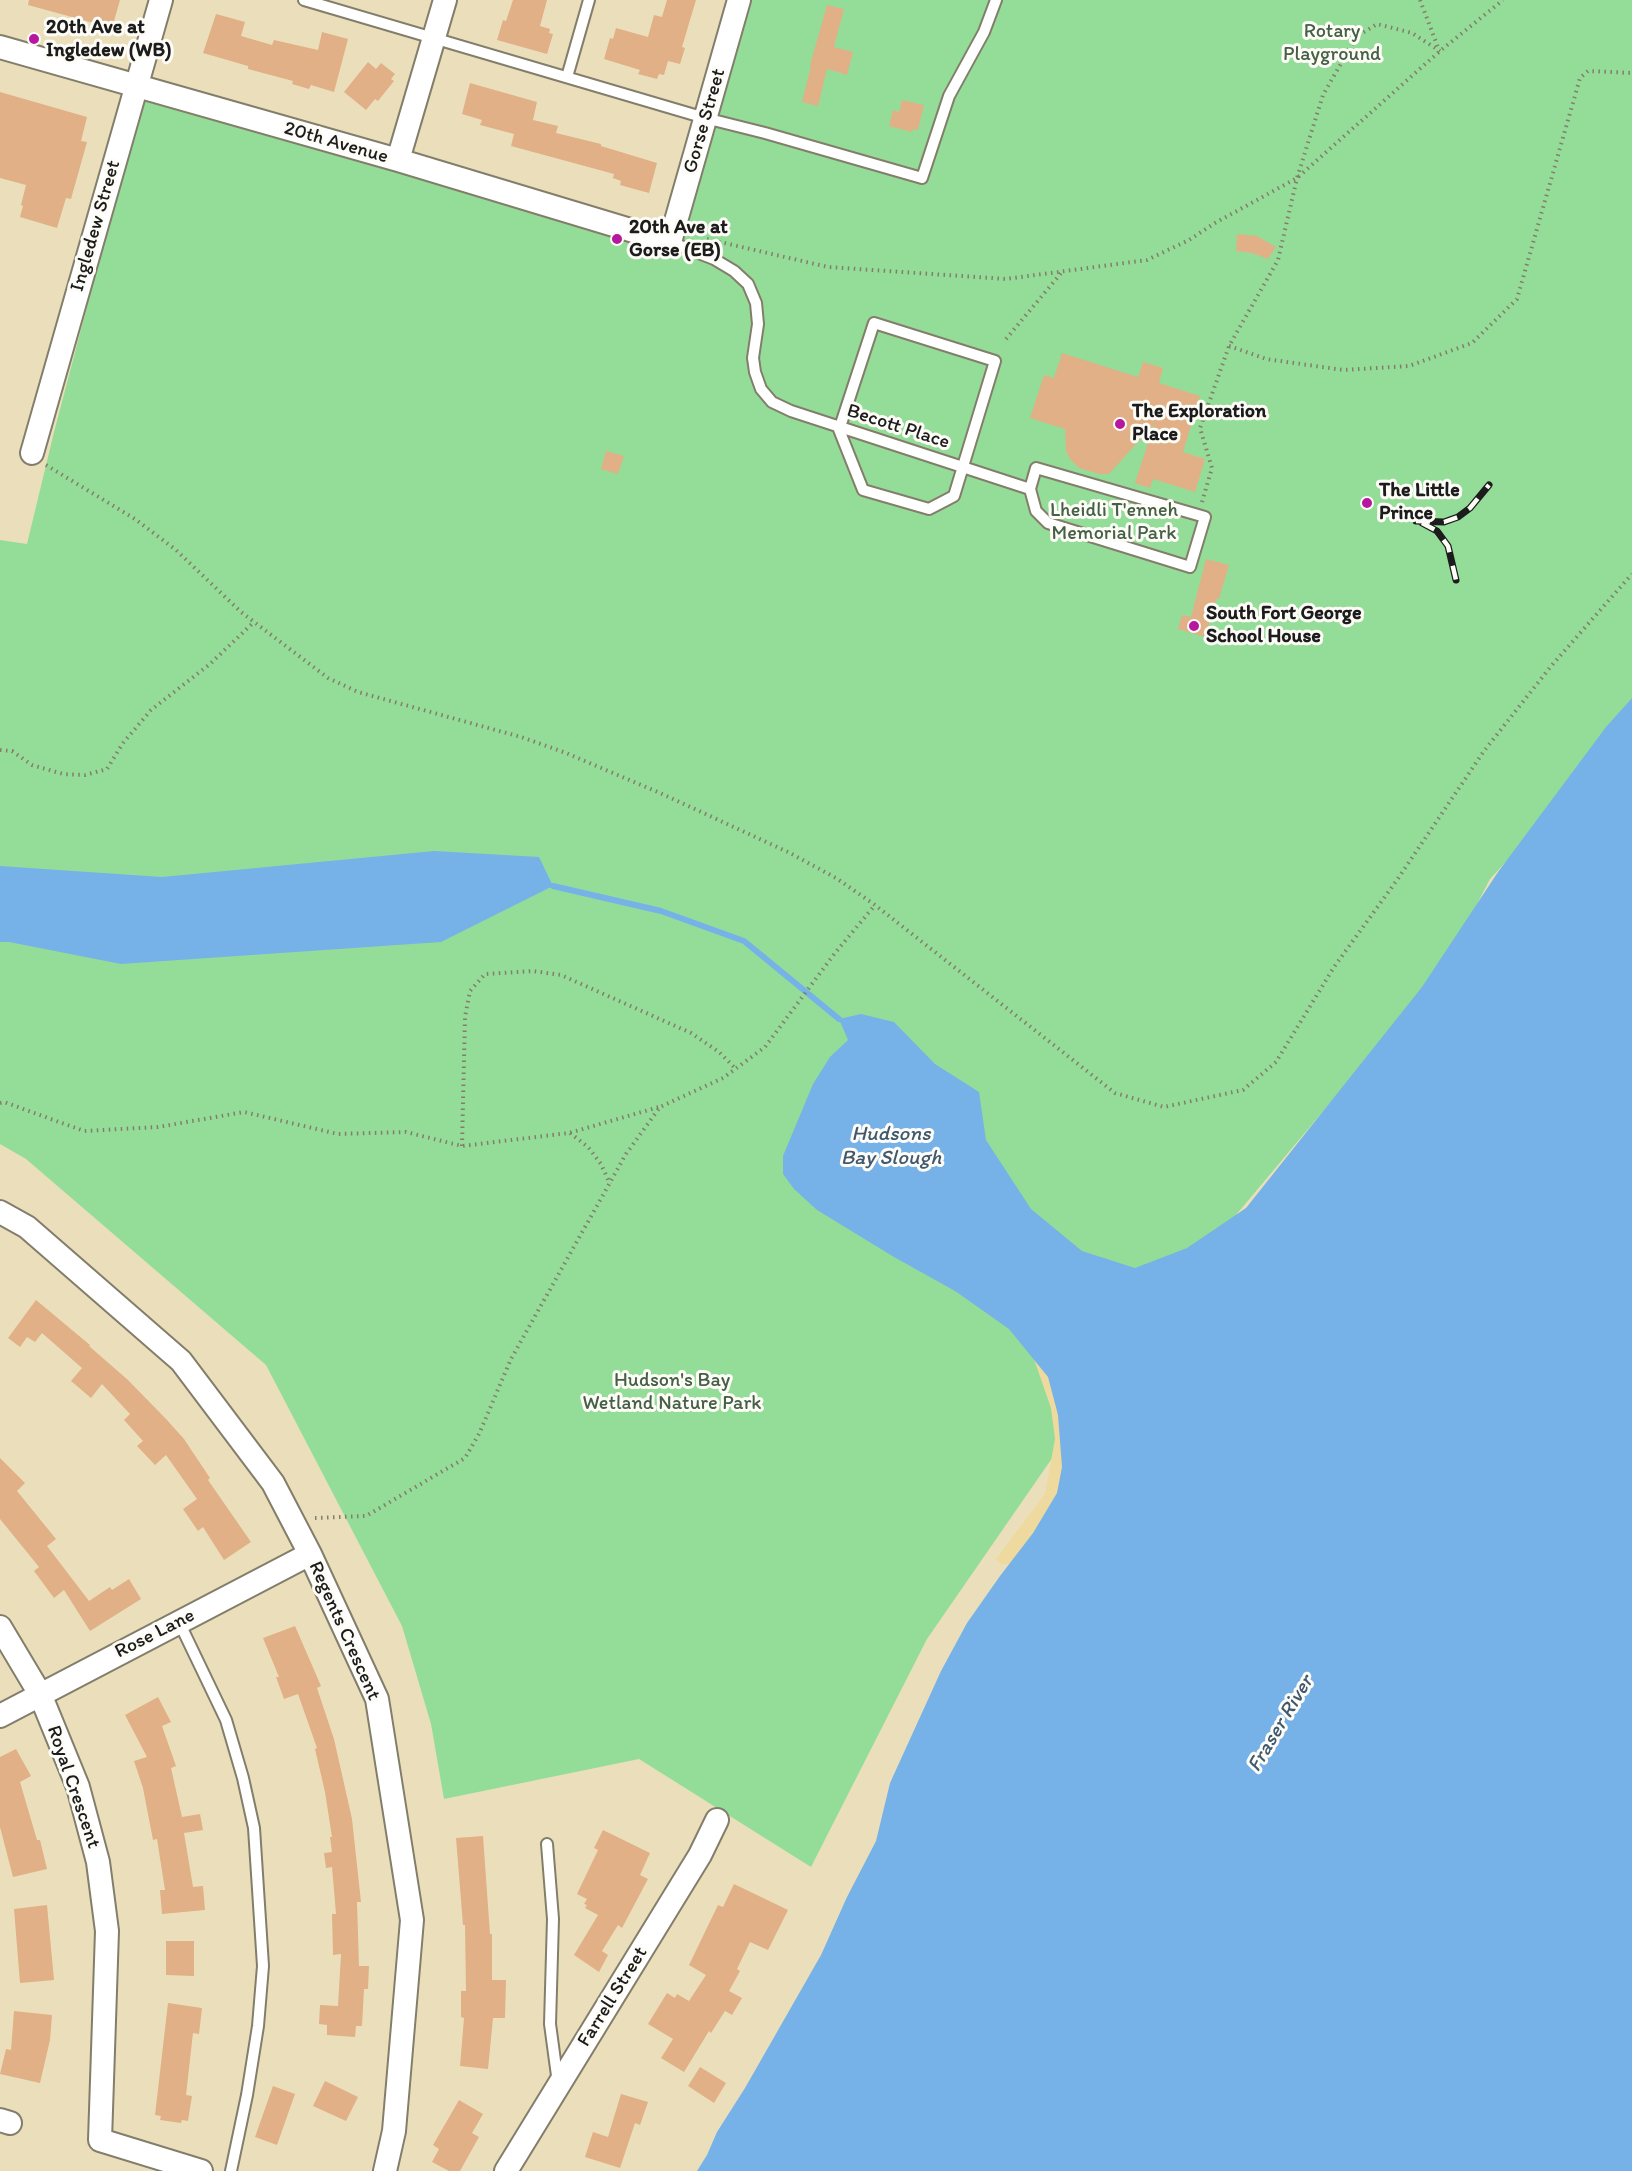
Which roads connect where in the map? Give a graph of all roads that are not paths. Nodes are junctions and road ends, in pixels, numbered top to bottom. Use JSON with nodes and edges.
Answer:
{"nodes":[{"id":1,"x":161,"y":0,"type":"edge"},
{"id":2,"x":304,"y":0,"type":"edge"},
{"id":3,"x":445,"y":0,"type":"edge"},
{"id":4,"x":589,"y":0,"type":"edge"},
{"id":5,"x":739,"y":0,"type":"edge"},
{"id":6,"x":996,"y":0,"type":"edge"},
{"id":7,"x":434,"y":38,"type":"junction"},
{"id":8,"x":0,"y":48,"type":"edge"},
{"id":9,"x":567,"y":77,"type":"junction"},
{"id":10,"x":136,"y":86,"type":"junction"},
{"id":11,"x":705,"y":118,"type":"junction"},
{"id":12,"x":398,"y":160,"type":"junction"},
{"id":13,"x":670,"y":242,"type":"junction"},
{"id":14,"x":839,"y":427,"type":"junction"},
{"id":15,"x":32,"y":453,"type":"road end"},
{"id":16,"x":964,"y":468,"type":"junction"},
{"id":17,"x":1030,"y":489,"type":"junction"},
{"id":18,"x":0,"y":1212,"type":"edge"},
{"id":19,"x":310,"y":1554,"type":"junction"},
{"id":20,"x":179,"y":1622,"type":"junction"},
{"id":21,"x":0,"y":1627,"type":"edge"},
{"id":22,"x":40,"y":1694,"type":"junction"},
{"id":23,"x":0,"y":1716,"type":"edge"},
{"id":24,"x":717,"y":1820,"type":"dead end"},
{"id":25,"x":547,"y":1844,"type":"dead end"},
{"id":26,"x":558,"y":2086,"type":"junction"},
{"id":27,"x":201,"y":2171,"type":"edge"},
{"id":28,"x":231,"y":2171,"type":"edge"},
{"id":29,"x":385,"y":2171,"type":"edge"},
{"id":30,"x":506,"y":2171,"type":"edge"}],
"edges":[{"from":1,"to":10,"type":"street","name":"Ingledew Street"},
{"from":2,"to":7,"type":"lane"},
{"from":3,"to":7,"type":"street"},
{"from":4,"to":9,"type":"lane"},
{"from":5,"to":11,"type":"street","name":"Gorse Street"},
{"from":6,"to":11,"type":"lane"},
{"from":7,"to":9,"type":"lane"},
{"from":7,"to":12,"type":"street"},
{"from":8,"to":10,"type":"street","name":"20th Avenue"},
{"from":9,"to":11,"type":"lane"},
{"from":10,"to":12,"type":"street","name":"20th Avenue"},
{"from":10,"to":15,"type":"street","name":"Ingledew Street"},
{"from":11,"to":13,"type":"street","name":"Gorse Street"},
{"from":12,"to":13,"type":"street","name":"20th Avenue"},
{"from":13,"to":14,"type":"lane","name":"Becott Place"},
{"from":14,"to":16,"type":"lane","name":"Becott Place"},
{"from":14,"to":16,"type":"lane"},
{"from":14,"to":16,"type":"lane"},
{"from":16,"to":17,"type":"lane","name":"Becott Place"},
{"from":17,"to":17,"type":"lane"},
{"from":18,"to":19,"type":"street","name":"Regents Crescent"},
{"from":19,"to":20,"type":"street","name":"Rose Lane"},
{"from":19,"to":29,"type":"street","name":"Regents Crescent"},
{"from":20,"to":22,"type":"street","name":"Rose Lane"},
{"from":20,"to":28,"type":"lane"},
{"from":21,"to":22,"type":"street","name":"Royal Crescent"},
{"from":22,"to":23,"type":"street","name":"Rose Lane"},
{"from":22,"to":27,"type":"street","name":"Royal Crescent"},
{"from":24,"to":26,"type":"street","name":"Farrell Street"},
{"from":25,"to":26,"type":"lane"},
{"from":26,"to":30,"type":"street","name":"Farrell Street"}]}
